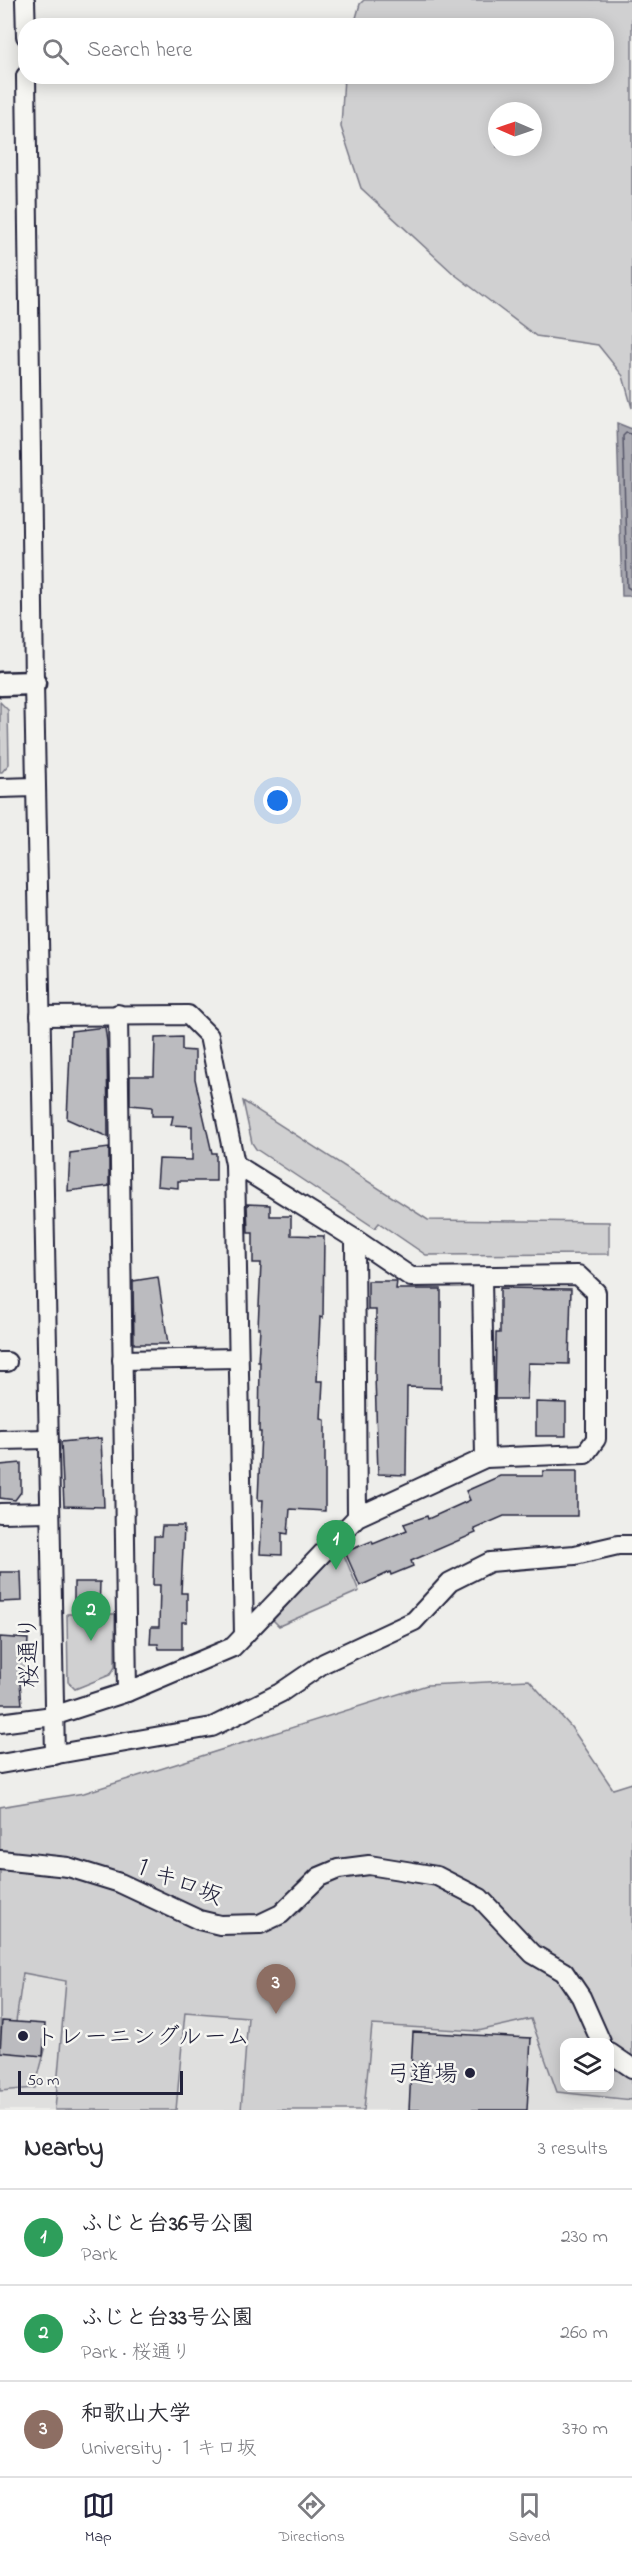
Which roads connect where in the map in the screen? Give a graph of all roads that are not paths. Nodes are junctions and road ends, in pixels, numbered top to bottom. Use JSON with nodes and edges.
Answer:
{"nodes":[{"id":1,"x":25,"y":0,"type":"edge"},
{"id":2,"x":26,"y":18,"type":"edge"},
{"id":3,"x":26,"y":84,"type":"edge"},
{"id":4,"x":34,"y":683,"type":"junction"},
{"id":5,"x":0,"y":684,"type":"edge"},
{"id":6,"x":35,"y":787,"type":"junction"},
{"id":7,"x":0,"y":788,"type":"edge"},
{"id":8,"x":118,"y":1014,"type":"junction"},
{"id":9,"x":40,"y":1016,"type":"junction"},
{"id":10,"x":235,"y":1164,"type":"junction"},
{"id":11,"x":355,"y":1239,"type":"junction"},
{"id":12,"x":482,"y":1277,"type":"junction"},
{"id":13,"x":238,"y":1358,"type":"junction"},
{"id":14,"x":122,"y":1360,"type":"junction"},
{"id":15,"x":48,"y":1439,"type":"junction"},
{"id":16,"x":0,"y":1440,"type":"edge"},
{"id":17,"x":485,"y":1458,"type":"junction"},
{"id":18,"x":50,"y":1512,"type":"junction"},
{"id":19,"x":0,"y":1513,"type":"edge"},
{"id":20,"x":357,"y":1517,"type":"junction"},
{"id":21,"x":632,"y":1545,"type":"edge"},
{"id":22,"x":244,"y":1635,"type":"junction"},
{"id":23,"x":127,"y":1692,"type":"junction"},
{"id":24,"x":53,"y":1716,"type":"junction"},
{"id":25,"x":0,"y":1723,"type":"edge"},
{"id":26,"x":55,"y":1755,"type":"junction"},
{"id":27,"x":0,"y":1764,"type":"edge"},
{"id":28,"x":0,"y":1860,"type":"edge"},
{"id":29,"x":599,"y":2038,"type":"edge"},
{"id":30,"x":614,"y":2056,"type":"edge"},
{"id":31,"x":632,"y":2068,"type":"edge"}],
"edges":[{"from":1,"to":2,"type":"street"},
{"from":3,"to":4,"type":"street","name":"桜通り"},
{"from":4,"to":5,"type":"street"},
{"from":4,"to":6,"type":"street","name":"桜通り"},
{"from":6,"to":7,"type":"street"},
{"from":6,"to":9,"type":"street","name":"桜通り"},
{"from":8,"to":9,"type":"street"},
{"from":8,"to":10,"type":"street"},
{"from":8,"to":14,"type":"street"},
{"from":9,"to":15,"type":"street","name":"桜通り"},
{"from":10,"to":11,"type":"street"},
{"from":10,"to":13,"type":"street"},
{"from":11,"to":12,"type":"street"},
{"from":11,"to":20,"type":"street"},
{"from":12,"to":17,"type":"street"},
{"from":12,"to":17,"type":"street"},
{"from":13,"to":14,"type":"street"},
{"from":13,"to":22,"type":"street"},
{"from":14,"to":23,"type":"street"},
{"from":15,"to":16,"type":"street"},
{"from":15,"to":18,"type":"street","name":"桜通り"},
{"from":17,"to":20,"type":"street"},
{"from":18,"to":19,"type":"street"},
{"from":18,"to":24,"type":"street","name":"桜通り"},
{"from":20,"to":22,"type":"street"},
{"from":21,"to":26,"type":"street"},
{"from":22,"to":23,"type":"street"},
{"from":23,"to":24,"type":"street"},
{"from":24,"to":25,"type":"street"},
{"from":24,"to":26,"type":"street","name":"桜通り"},
{"from":26,"to":27,"type":"street"},
{"from":28,"to":29,"type":"street","name":"１キロ坂"},
{"from":30,"to":31,"type":"street"}]}
